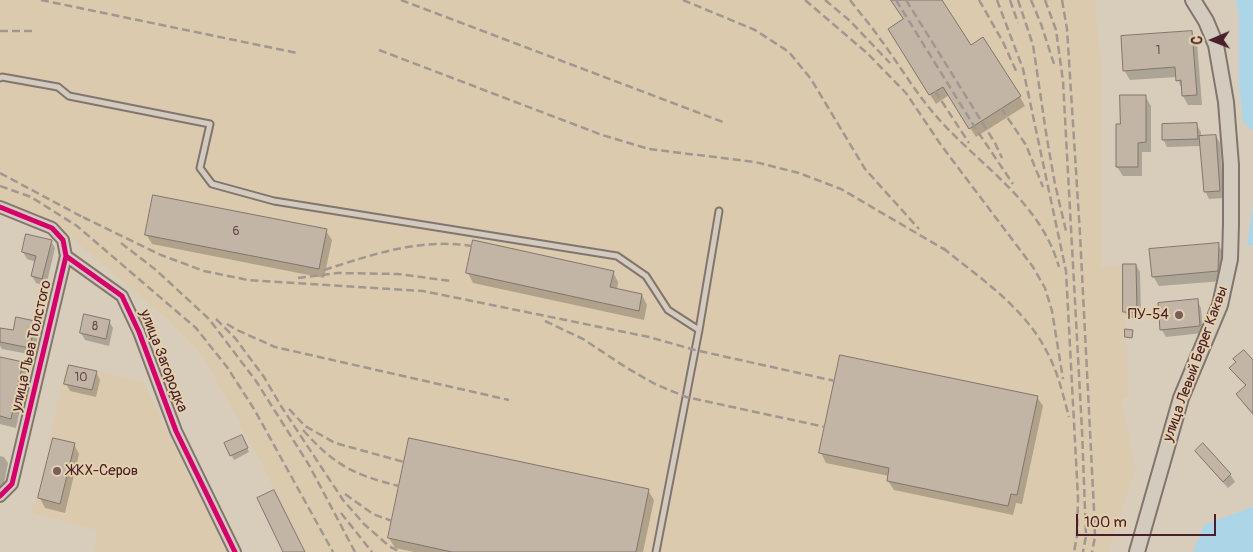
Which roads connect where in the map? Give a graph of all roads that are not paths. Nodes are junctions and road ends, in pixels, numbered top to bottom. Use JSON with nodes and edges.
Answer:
{"nodes":[{"id":1,"x":1193,"y":0,"type":"edge"},
{"id":2,"x":0,"y":78,"type":"edge"},
{"id":3,"x":0,"y":207,"type":"edge"},
{"id":4,"x":719,"y":211,"type":"dead end"},
{"id":5,"x":66,"y":256,"type":"junction"},
{"id":6,"x":699,"y":330,"type":"junction"},
{"id":7,"x":0,"y":496,"type":"edge"},
{"id":8,"x":234,"y":552,"type":"edge"},
{"id":9,"x":656,"y":552,"type":"edge"},
{"id":10,"x":1137,"y":552,"type":"edge"}],
"edges":[{"from":1,"to":10,"type":"main road","name":"улица Левый Берег Каквы"},
{"from":2,"to":6,"type":"lane"},
{"from":3,"to":5,"type":"street"},
{"from":4,"to":6,"type":"lane"},
{"from":5,"to":7,"type":"street","name":"улица Льва Толстого"},
{"from":5,"to":8,"type":"street","name":"улица Загородка"},
{"from":6,"to":9,"type":"lane"}]}
